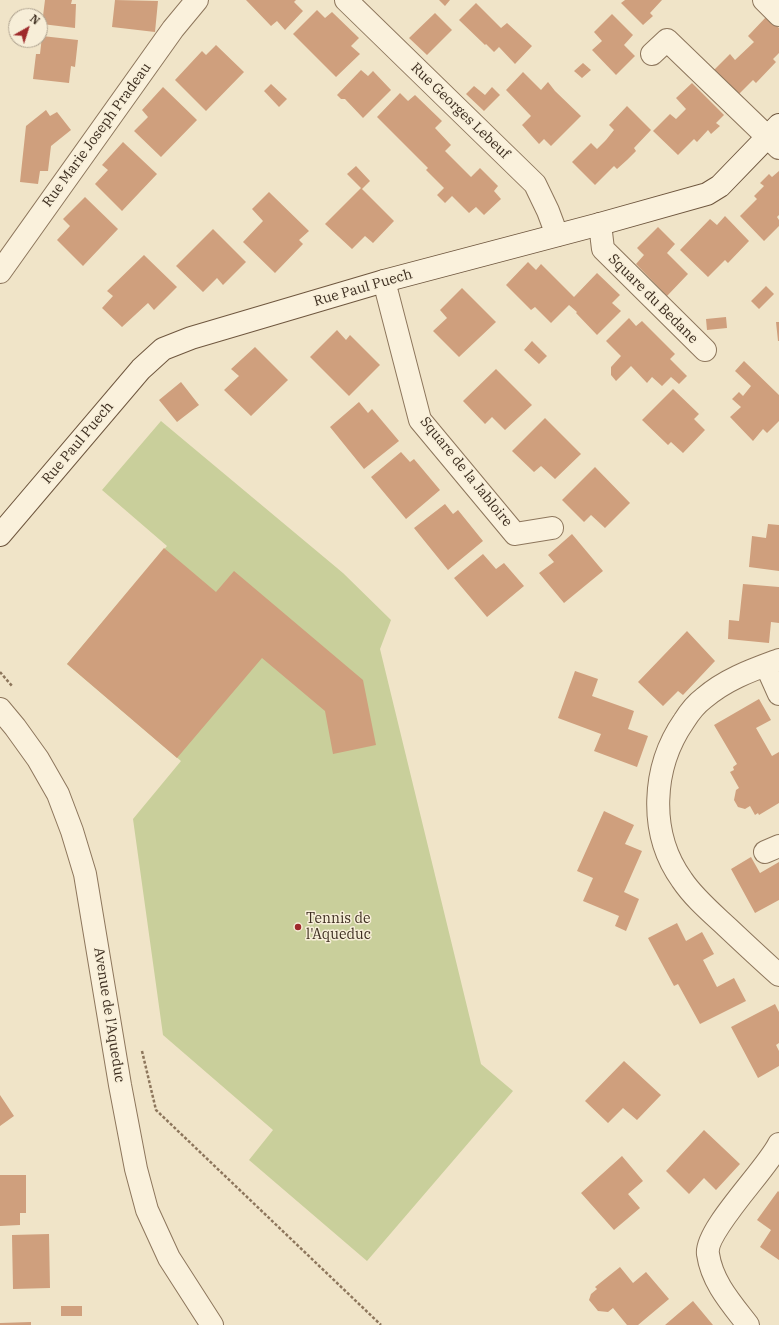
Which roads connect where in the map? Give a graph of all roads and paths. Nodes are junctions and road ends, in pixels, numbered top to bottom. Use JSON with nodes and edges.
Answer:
{"nodes":[{"id":1,"x":197,"y":0,"type":"edge"},
{"id":2,"x":346,"y":0,"type":"edge"},
{"id":3,"x":764,"y":0,"type":"edge"},
{"id":4,"x":779,"y":15,"type":"edge"},
{"id":5,"x":652,"y":54,"type":"dead end"},
{"id":6,"x":775,"y":136,"type":"edge"},
{"id":7,"x":600,"y":224,"type":"junction"},
{"id":8,"x":557,"y":235,"type":"junction"},
{"id":9,"x":0,"y":272,"type":"edge"},
{"id":10,"x":384,"y":281,"type":"junction"},
{"id":11,"x":705,"y":350,"type":"dead end"},
{"id":12,"x":552,"y":528,"type":"dead end"},
{"id":13,"x":0,"y":535,"type":"edge"},
{"id":14,"x":772,"y":662,"type":"edge"},
{"id":15,"x":779,"y":694,"type":"edge"},
{"id":16,"x":0,"y":710,"type":"edge"},
{"id":17,"x":779,"y":975,"type":"edge"},
{"id":18,"x":141,"y":1048,"type":"dead end"},
{"id":19,"x":779,"y":1144,"type":"edge"},
{"id":20,"x":212,"y":1325,"type":"edge"},
{"id":21,"x":381,"y":1325,"type":"edge"},
{"id":22,"x":748,"y":1325,"type":"edge"}],
"edges":[{"from":1,"to":9,"type":"street","name":"Rue Marie Joseph Pradeau"},
{"from":2,"to":8,"type":"street","name":"Rue Georges Lebeuf"},
{"from":3,"to":4,"type":"street"},
{"from":5,"to":6,"type":"street"},
{"from":6,"to":7,"type":"street","name":"Rue Paul Puech"},
{"from":7,"to":8,"type":"street","name":"Rue Paul Puech"},
{"from":7,"to":11,"type":"street","name":"Square du Bedane"},
{"from":8,"to":10,"type":"street","name":"Rue Paul Puech"},
{"from":10,"to":12,"type":"street","name":"Square de la Jabloire"},
{"from":10,"to":13,"type":"street","name":"Rue Paul Puech"},
{"from":14,"to":15,"type":"street"},
{"from":14,"to":17,"type":"street"},
{"from":16,"to":20,"type":"street","name":"Avenue de l'Aqueduc"},
{"from":18,"to":21,"type":"path"},
{"from":19,"to":22,"type":"street"}]}
